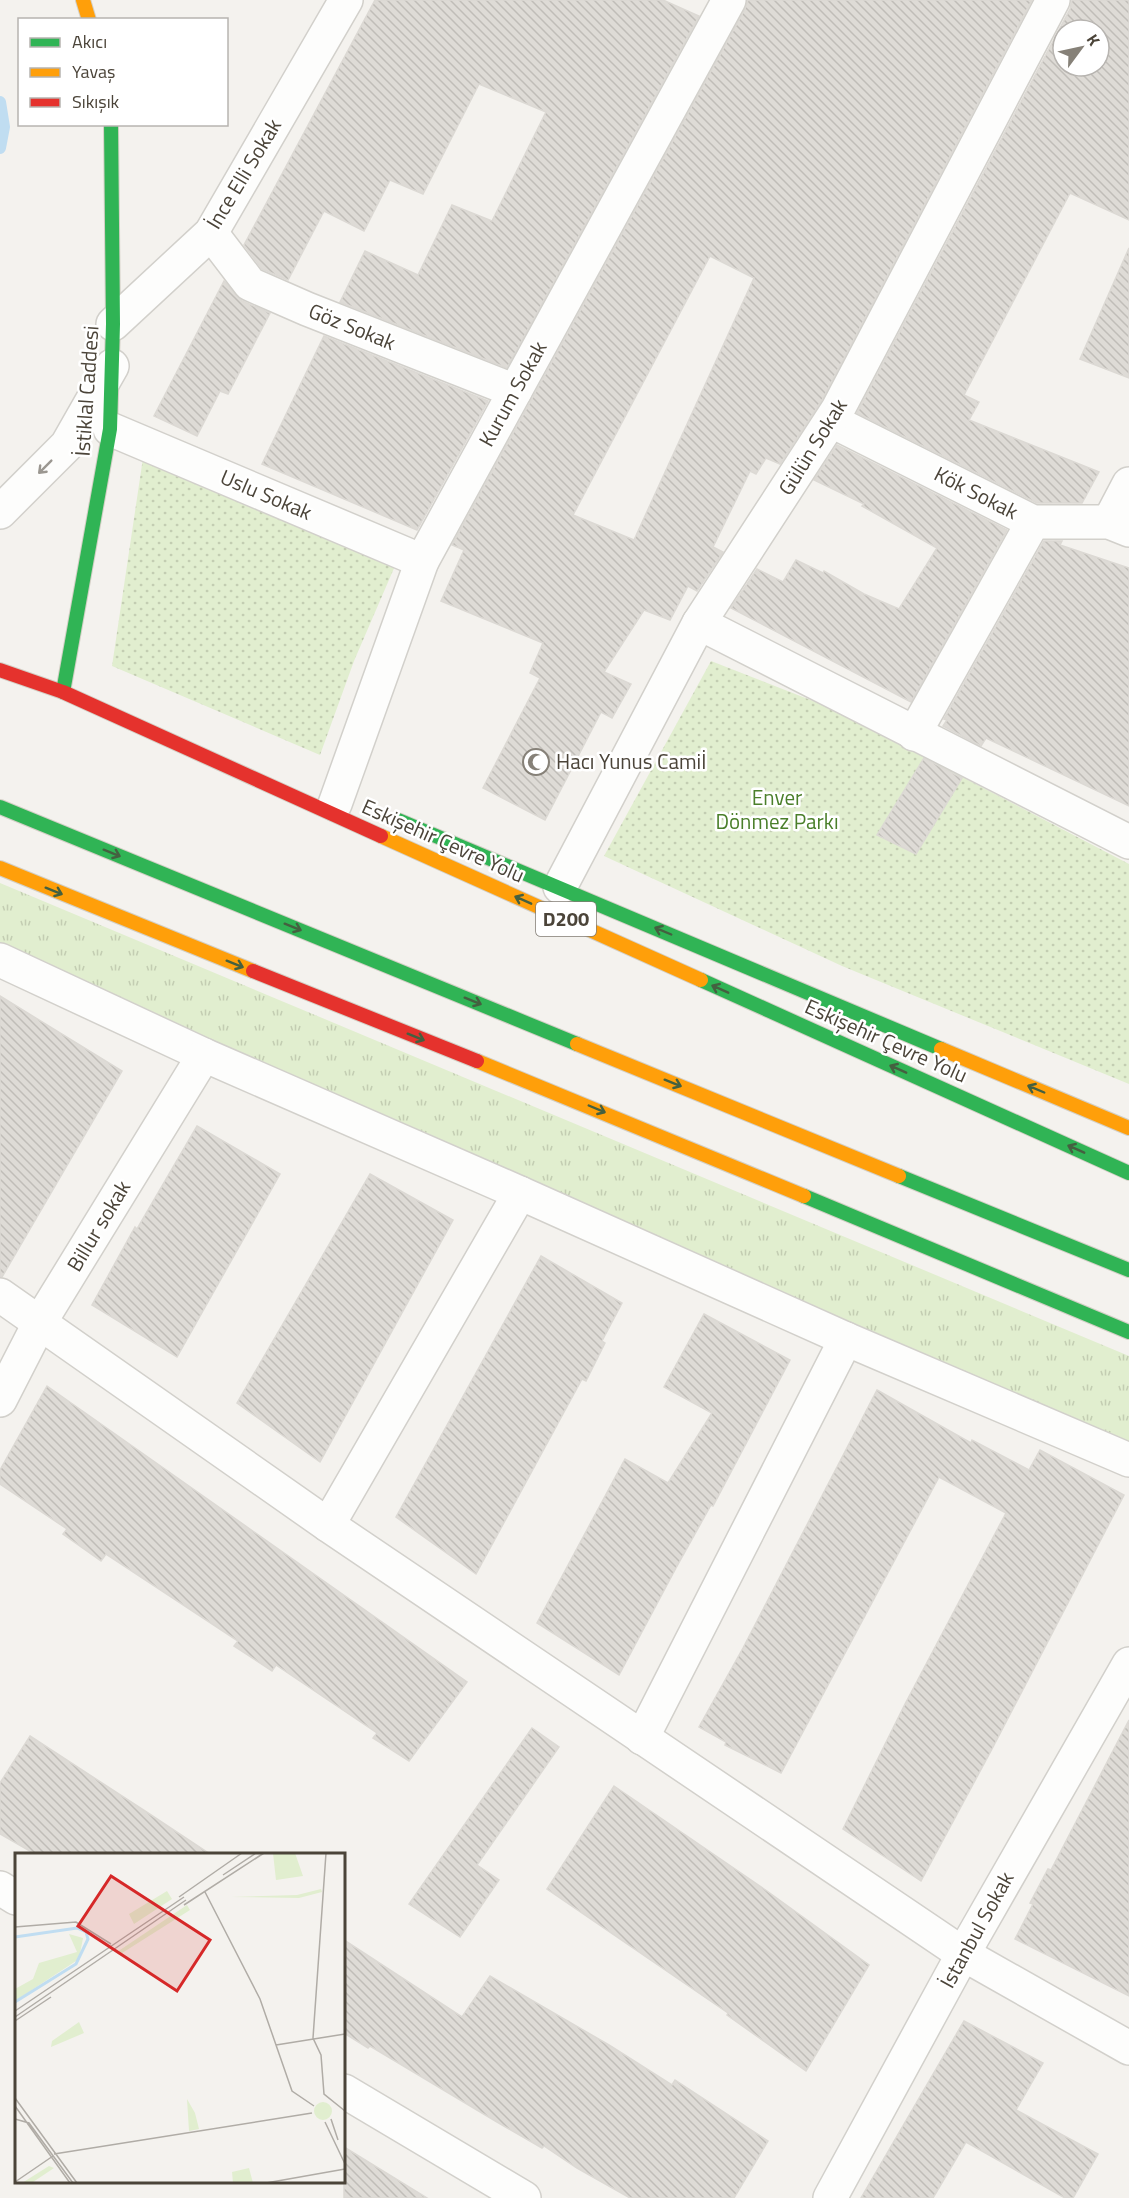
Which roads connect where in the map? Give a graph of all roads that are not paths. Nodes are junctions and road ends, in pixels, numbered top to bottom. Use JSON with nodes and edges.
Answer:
{"nodes":[{"id":1,"x":83,"y":0,"type":"edge"},
{"id":2,"x":346,"y":0,"type":"edge"},
{"id":3,"x":729,"y":0,"type":"edge"},
{"id":4,"x":1053,"y":0,"type":"edge"},
{"id":5,"x":88,"y":18,"type":"edge"},
{"id":6,"x":111,"y":126,"type":"edge"},
{"id":7,"x":212,"y":233,"type":"junction"},
{"id":8,"x":113,"y":324,"type":"junction"},
{"id":9,"x":112,"y":366,"type":"junction"},
{"id":10,"x":514,"y":391,"type":"junction"},
{"id":11,"x":832,"y":421,"type":"junction"},
{"id":12,"x":110,"y":429,"type":"junction"},
{"id":13,"x":1129,"y":484,"type":"edge"},
{"id":14,"x":0,"y":512,"type":"edge"},
{"id":15,"x":1034,"y":522,"type":"junction"},
{"id":16,"x":1119,"y":526,"type":"edge"},
{"id":17,"x":422,"y":561,"type":"junction"},
{"id":18,"x":699,"y":623,"type":"junction"},
{"id":19,"x":0,"y":670,"type":"edge"},
{"id":20,"x":63,"y":692,"type":"junction"},
{"id":21,"x":914,"y":734,"type":"junction"},
{"id":22,"x":340,"y":805,"type":"joint"},
{"id":23,"x":0,"y":807,"type":"edge"},
{"id":24,"x":389,"y":816,"type":"dead end"},
{"id":25,"x":1129,"y":842,"type":"edge"},
{"id":26,"x":0,"y":868,"type":"edge"},
{"id":27,"x":560,"y":887,"type":"junction"},
{"id":28,"x":0,"y":960,"type":"edge"},
{"id":29,"x":204,"y":1055,"type":"junction"},
{"id":30,"x":1129,"y":1128,"type":"edge"},
{"id":31,"x":1129,"y":1173,"type":"edge"},
{"id":32,"x":520,"y":1193,"type":"junction"},
{"id":33,"x":1129,"y":1270,"type":"edge"},
{"id":34,"x":0,"y":1295,"type":"edge"},
{"id":35,"x":40,"y":1322,"type":"junction"},
{"id":36,"x":1129,"y":1332,"type":"edge"},
{"id":37,"x":846,"y":1338,"type":"junction"},
{"id":38,"x":0,"y":1400,"type":"edge"},
{"id":39,"x":1129,"y":1460,"type":"edge"},
{"id":40,"x":328,"y":1525,"type":"junction"},
{"id":41,"x":1129,"y":1664,"type":"edge"},
{"id":42,"x":642,"y":1738,"type":"junction"},
{"id":43,"x":0,"y":1888,"type":"edge"},
{"id":44,"x":15,"y":1897,"type":"edge"},
{"id":45,"x":963,"y":1954,"type":"junction"},
{"id":46,"x":1129,"y":2048,"type":"edge"},
{"id":47,"x":345,"y":2092,"type":"edge"},
{"id":48,"x":524,"y":2198,"type":"edge"},
{"id":49,"x":830,"y":2198,"type":"edge"}],
"edges":[{"from":1,"to":5,"type":"main road"},
{"from":2,"to":7,"type":"street","name":"İnce Elli Sokak"},
{"from":3,"to":10,"type":"street","name":"Kurum Sokak"},
{"from":4,"to":11,"type":"street","name":"Gülün Sokak"},
{"from":6,"to":8,"type":"main road","name":"İstiklal Caddesi"},
{"from":7,"to":8,"type":"street","name":"İnce Elli Sokak"},
{"from":7,"to":10,"type":"street","name":"Göz Sokak"},
{"from":8,"to":9,"type":"main road","name":"İstiklal Caddesi"},
{"from":9,"to":12,"type":"main road","name":"İstiklal Caddesi"},
{"from":9,"to":14,"type":"street","one_way":true},
{"from":10,"to":17,"type":"street","name":"Kurum Sokak"},
{"from":11,"to":15,"type":"street","name":"Kök Sokak"},
{"from":11,"to":18,"type":"street","name":"Gülün Sokak"},
{"from":12,"to":17,"type":"street","name":"Uslu Sokak"},
{"from":12,"to":20,"type":"main road","name":"İstiklal Caddesi"},
{"from":13,"to":16,"type":"street"},
{"from":15,"to":16,"type":"street","name":"Kök Sokak"},
{"from":15,"to":21,"type":"street"},
{"from":17,"to":22,"type":"street","name":"Kurum Sokak"},
{"from":18,"to":21,"type":"street"},
{"from":18,"to":27,"type":"street","name":"Gülün Sokak"},
{"from":19,"to":20,"type":"main road","name":"Eskişehir Çevre Yolu","number":"D200"},
{"from":20,"to":22,"type":"main road"},
{"from":31,"to":20,"type":"main road","name":"Eskişehir Çevre Yolu","number":"D200","one_way":true},
{"from":21,"to":25,"type":"street"},
{"from":23,"to":33,"type":"main road","one_way":true},
{"from":24,"to":27,"type":"main road"},
{"from":26,"to":36,"type":"main road","one_way":true},
{"from":30,"to":27,"type":"main road","one_way":true},
{"from":28,"to":29,"type":"street"},
{"from":29,"to":32,"type":"street"},
{"from":29,"to":35,"type":"street","name":"Billur sokak"},
{"from":32,"to":37,"type":"street"},
{"from":32,"to":40,"type":"street"},
{"from":34,"to":35,"type":"street"},
{"from":35,"to":38,"type":"street","name":"Billur sokak"},
{"from":35,"to":40,"type":"street"},
{"from":37,"to":39,"type":"street"},
{"from":37,"to":42,"type":"street"},
{"from":40,"to":42,"type":"street"},
{"from":41,"to":45,"type":"street","name":"İstanbul Sokak"},
{"from":42,"to":45,"type":"street"},
{"from":43,"to":44,"type":"street"},
{"from":45,"to":46,"type":"street"},
{"from":45,"to":49,"type":"street","name":"İstanbul Sokak"},
{"from":47,"to":48,"type":"street"}]}
